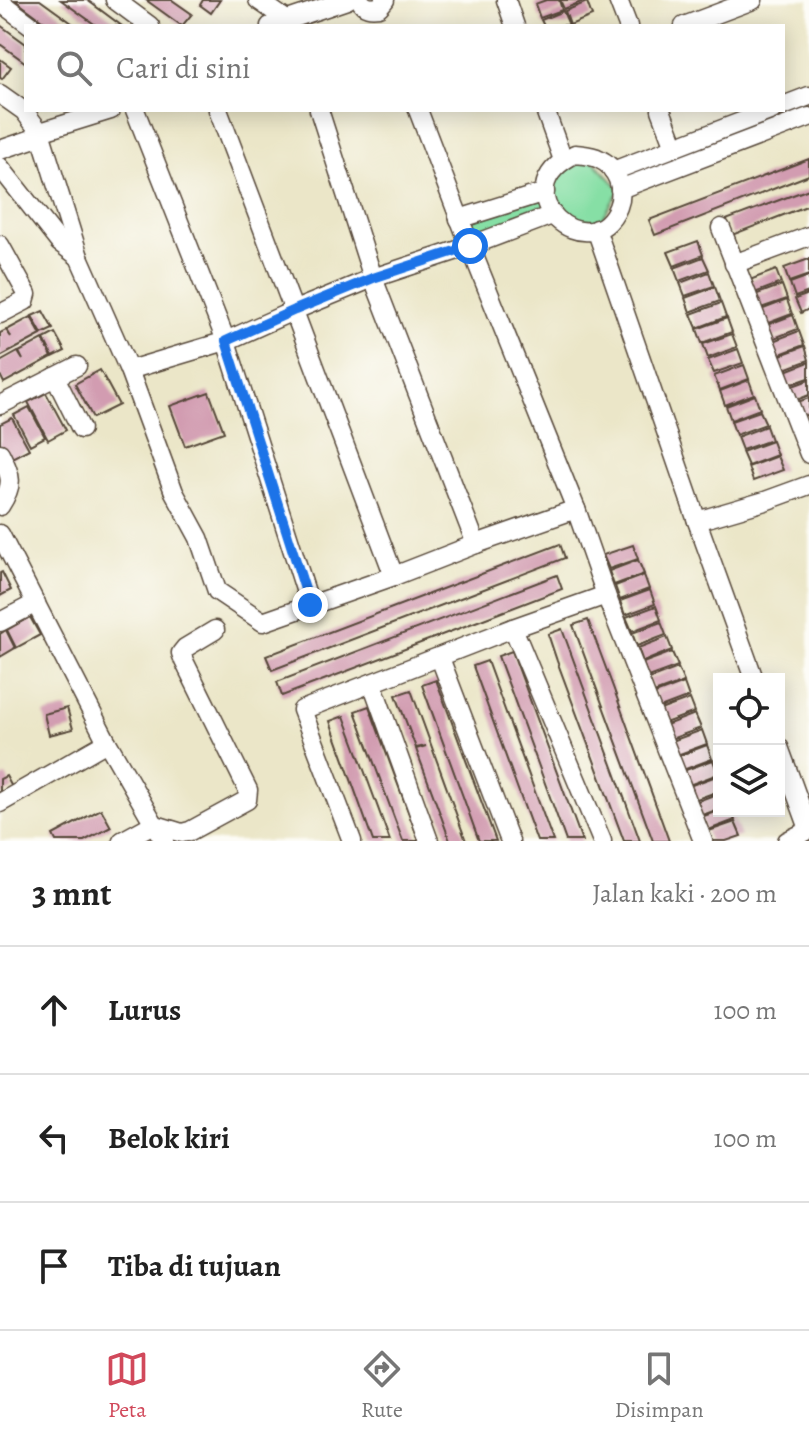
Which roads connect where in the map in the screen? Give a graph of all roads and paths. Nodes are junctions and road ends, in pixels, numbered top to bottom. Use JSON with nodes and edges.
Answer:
{"nodes":[{"id":1,"x":115,"y":0,"type":"edge"},
{"id":2,"x":258,"y":0,"type":"edge"},
{"id":3,"x":347,"y":0,"type":"edge"},
{"id":4,"x":360,"y":0,"type":"edge"},
{"id":5,"x":506,"y":0,"type":"edge"},
{"id":6,"x":618,"y":0,"type":"edge"},
{"id":7,"x":753,"y":0,"type":"edge"},
{"id":8,"x":0,"y":2,"type":"edge"},
{"id":9,"x":382,"y":4,"type":"edge"},
{"id":10,"x":29,"y":24,"type":"edge"},
{"id":11,"x":147,"y":24,"type":"edge"},
{"id":12,"x":283,"y":24,"type":"edge"},
{"id":13,"x":386,"y":24,"type":"edge"},
{"id":14,"x":514,"y":24,"type":"edge"},
{"id":15,"x":627,"y":24,"type":"edge"},
{"id":16,"x":689,"y":24,"type":"edge"},
{"id":17,"x":0,"y":94,"type":"edge"},
{"id":18,"x":809,"y":96,"type":"edge"},
{"id":19,"x":785,"y":105,"type":"edge"},
{"id":20,"x":24,"y":109,"type":"edge"},
{"id":21,"x":26,"y":112,"type":"edge"},
{"id":22,"x":105,"y":112,"type":"edge"},
{"id":23,"x":136,"y":112,"type":"edge"},
{"id":24,"x":219,"y":112,"type":"edge"},
{"id":25,"x":320,"y":112,"type":"edge"},
{"id":26,"x":419,"y":112,"type":"edge"},
{"id":27,"x":546,"y":112,"type":"edge"},
{"id":28,"x":662,"y":112,"type":"edge"},
{"id":29,"x":767,"y":112,"type":"edge"},
{"id":30,"x":809,"y":117,"type":"edge"},
{"id":31,"x":40,"y":134,"type":"junction"},
{"id":32,"x":675,"y":147,"type":"junction"},
{"id":33,"x":0,"y":150,"type":"edge"},
{"id":34,"x":563,"y":160,"type":"junction"},
{"id":35,"x":0,"y":167,"type":"edge"},
{"id":36,"x":617,"y":180,"type":"junction"},
{"id":37,"x":545,"y":192,"type":"junction"},
{"id":38,"x":552,"y":215,"type":"junction"},
{"id":39,"x":459,"y":219,"type":"junction"},
{"id":40,"x":721,"y":228,"type":"dead end"},
{"id":41,"x":596,"y":229,"type":"junction"},
{"id":42,"x":809,"y":236,"type":"edge"},
{"id":43,"x":0,"y":245,"type":"edge"},
{"id":44,"x":470,"y":246,"type":"junction"},
{"id":45,"x":79,"y":257,"type":"junction"},
{"id":46,"x":734,"y":264,"type":"junction"},
{"id":47,"x":373,"y":278,"type":"junction"},
{"id":48,"x":295,"y":310,"type":"junction"},
{"id":49,"x":0,"y":314,"type":"edge"},
{"id":50,"x":226,"y":341,"type":"junction"},
{"id":51,"x":77,"y":366,"type":"dead end"},
{"id":52,"x":129,"y":370,"type":"junction"},
{"id":53,"x":55,"y":377,"type":"junction"},
{"id":54,"x":0,"y":405,"type":"edge"},
{"id":55,"x":81,"y":429,"type":"dead end"},
{"id":56,"x":0,"y":453,"type":"edge"},
{"id":57,"x":809,"y":454,"type":"edge"},
{"id":58,"x":809,"y":485,"type":"edge"},
{"id":59,"x":0,"y":506,"type":"edge"},
{"id":60,"x":576,"y":509,"type":"junction"},
{"id":61,"x":697,"y":521,"type":"junction"},
{"id":62,"x":0,"y":534,"type":"edge"},
{"id":63,"x":476,"y":544,"type":"junction"},
{"id":64,"x":394,"y":576,"type":"junction"},
{"id":65,"x":606,"y":595,"type":"junction"},
{"id":66,"x":36,"y":603,"type":"junction"},
{"id":67,"x":310,"y":605,"type":"junction"},
{"id":68,"x":0,"y":622,"type":"edge"},
{"id":69,"x":513,"y":628,"type":"junction"},
{"id":70,"x":215,"y":630,"type":"dead end"},
{"id":71,"x":440,"y":658,"type":"junction"},
{"id":72,"x":752,"y":673,"type":"edge"},
{"id":73,"x":372,"y":683,"type":"junction"},
{"id":74,"x":107,"y":742,"type":"junction"},
{"id":75,"x":785,"y":764,"type":"edge"},
{"id":76,"x":0,"y":803,"type":"edge"},
{"id":77,"x":153,"y":824,"type":"junction"},
{"id":78,"x":809,"y":830,"type":"edge"},
{"id":79,"x":122,"y":841,"type":"edge"},
{"id":80,"x":164,"y":841,"type":"edge"},
{"id":81,"x":352,"y":841,"type":"edge"},
{"id":82,"x":429,"y":841,"type":"edge"},
{"id":83,"x":510,"y":841,"type":"edge"},
{"id":84,"x":602,"y":841,"type":"edge"},
{"id":85,"x":703,"y":841,"type":"edge"},
{"id":86,"x":787,"y":841,"type":"edge"}],
"edges":[{"from":1,"to":11,"type":"street"},
{"from":2,"to":12,"type":"street"},
{"from":3,"to":12,"type":"street"},
{"from":4,"to":9,"type":"street"},
{"from":5,"to":14,"type":"street"},
{"from":6,"to":15,"type":"street"},
{"from":7,"to":16,"type":"street"},
{"from":8,"to":10,"type":"street"},
{"from":9,"to":13,"type":"street"},
{"from":17,"to":20,"type":"street"},
{"from":18,"to":19,"type":"street"},
{"from":21,"to":31,"type":"street"},
{"from":22,"to":31,"type":"street"},
{"from":23,"to":50,"type":"street"},
{"from":24,"to":48,"type":"street"},
{"from":25,"to":47,"type":"street"},
{"from":26,"to":39,"type":"street"},
{"from":27,"to":34,"type":"street"},
{"from":28,"to":32,"type":"street"},
{"from":29,"to":32,"type":"street"},
{"from":30,"to":36,"type":"street"},
{"from":31,"to":33,"type":"street"},
{"from":31,"to":45,"type":"street"},
{"from":32,"to":36,"type":"street"},
{"from":34,"to":36,"type":"street"},
{"from":34,"to":37,"type":"street"},
{"from":35,"to":45,"type":"street"},
{"from":36,"to":41,"type":"street"},
{"from":37,"to":38,"type":"street"},
{"from":37,"to":39,"type":"street"},
{"from":38,"to":41,"type":"street"},
{"from":38,"to":44,"type":"street"},
{"from":39,"to":44,"type":"street"},
{"from":40,"to":46,"type":"street"},
{"from":41,"to":61,"type":"street"},
{"from":42,"to":46,"type":"street"},
{"from":43,"to":49,"type":"street"},
{"from":44,"to":47,"type":"street"},
{"from":44,"to":60,"type":"street"},
{"from":45,"to":52,"type":"street"},
{"from":46,"to":57,"type":"street"},
{"from":47,"to":48,"type":"street"},
{"from":47,"to":63,"type":"street"},
{"from":48,"to":50,"type":"street"},
{"from":48,"to":64,"type":"street"},
{"from":50,"to":52,"type":"street"},
{"from":50,"to":67,"type":"street"},
{"from":51,"to":53,"type":"street"},
{"from":52,"to":67,"type":"street"},
{"from":53,"to":54,"type":"street"},
{"from":53,"to":55,"type":"street"},
{"from":56,"to":59,"type":"street"},
{"from":58,"to":61,"type":"street"},
{"from":60,"to":63,"type":"street"},
{"from":60,"to":65,"type":"street"},
{"from":61,"to":72,"type":"street"},
{"from":62,"to":66,"type":"street"},
{"from":63,"to":64,"type":"street"},
{"from":64,"to":67,"type":"street"},
{"from":65,"to":69,"type":"street"},
{"from":65,"to":85,"type":"street"},
{"from":66,"to":68,"type":"street"},
{"from":66,"to":74,"type":"street"},
{"from":69,"to":71,"type":"street"},
{"from":69,"to":84,"type":"street"},
{"from":70,"to":77,"type":"street"},
{"from":71,"to":73,"type":"street"},
{"from":71,"to":83,"type":"street"},
{"from":73,"to":81,"type":"street"},
{"from":73,"to":82,"type":"street"},
{"from":74,"to":76,"type":"street"},
{"from":74,"to":77,"type":"street"},
{"from":75,"to":78,"type":"street"},
{"from":77,"to":79,"type":"street"},
{"from":77,"to":80,"type":"street"},
{"from":78,"to":86,"type":"street"}]}
